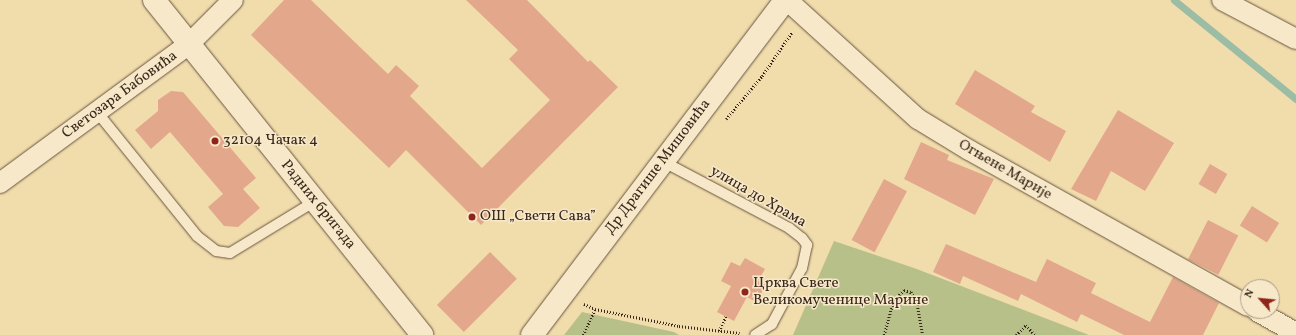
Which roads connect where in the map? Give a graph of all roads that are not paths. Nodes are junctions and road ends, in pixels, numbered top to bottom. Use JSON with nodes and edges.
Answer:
{"nodes":[{"id":1,"x":154,"y":0,"type":"edge"},
{"id":2,"x":233,"y":0,"type":"edge"},
{"id":3,"x":786,"y":0,"type":"edge"},
{"id":4,"x":1222,"y":0,"type":"edge"},
{"id":5,"x":1296,"y":39,"type":"edge"},
{"id":6,"x":190,"y":44,"type":"junction"},
{"id":7,"x":97,"y":112,"type":"junction"},
{"id":8,"x":662,"y":161,"type":"junction"},
{"id":9,"x":0,"y":183,"type":"edge"},
{"id":10,"x":314,"y":202,"type":"junction"},
{"id":11,"x":1240,"y":302,"type":"edge"},
{"id":12,"x":1271,"y":319,"type":"edge"},
{"id":13,"x":1296,"y":333,"type":"edge"},
{"id":14,"x":422,"y":335,"type":"edge"},
{"id":15,"x":532,"y":335,"type":"edge"},
{"id":16,"x":750,"y":335,"type":"edge"}],
"edges":[{"from":1,"to":6,"type":"street","name":"Радних бригада"},
{"from":2,"to":6,"type":"street","name":"Светозара Бабовића"},
{"from":3,"to":8,"type":"street","name":"Др Драгише Мишовића"},
{"from":3,"to":11,"type":"street","name":"Огњене Марије"},
{"from":4,"to":5,"type":"street"},
{"from":6,"to":7,"type":"street","name":"Светозара Бабовића"},
{"from":6,"to":10,"type":"street","name":"Радних бригада"},
{"from":7,"to":9,"type":"street","name":"Светозара Бабовића"},
{"from":7,"to":10,"type":"lane"},
{"from":8,"to":15,"type":"street","name":"Др Драгише Мишовића"},
{"from":8,"to":16,"type":"lane","name":"улица до Храма"},
{"from":10,"to":14,"type":"street","name":"Радних бригада"},
{"from":12,"to":13,"type":"street"}]}
